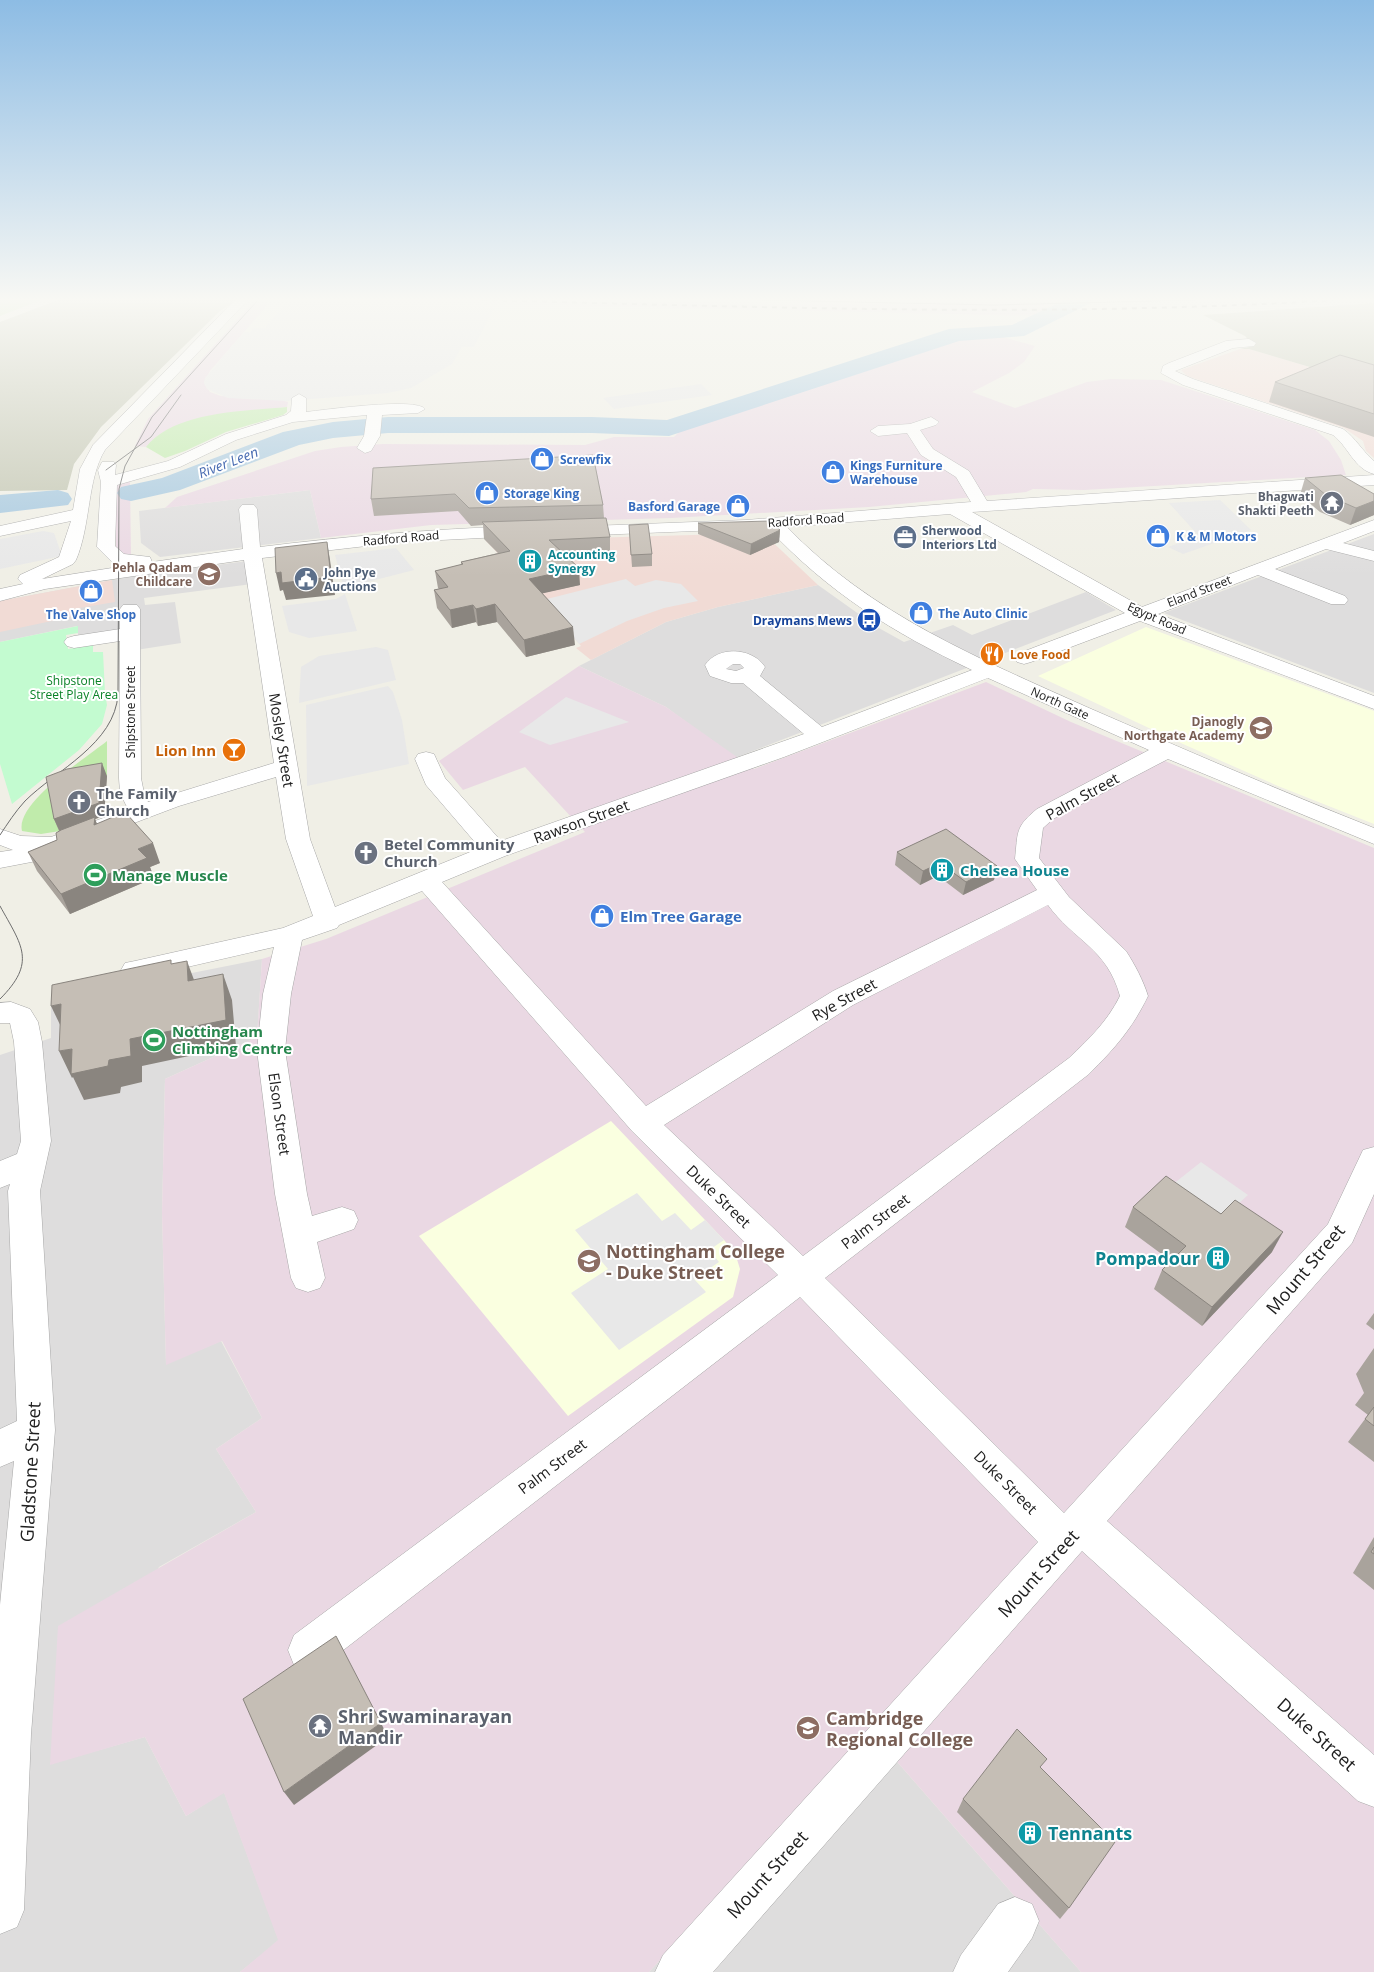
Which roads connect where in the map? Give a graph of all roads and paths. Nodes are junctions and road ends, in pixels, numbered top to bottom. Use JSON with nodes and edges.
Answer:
{"nodes":[{"id":1,"x":154,"y":392,"type":"edge"},
{"id":2,"x":1218,"y":392,"type":"edge"},
{"id":3,"x":299,"y":398,"type":"dead end"},
{"id":4,"x":418,"y":409,"type":"dead end"},
{"id":5,"x":136,"y":411,"type":"junction"},
{"id":6,"x":375,"y":414,"type":"junction"},
{"id":7,"x":290,"y":418,"type":"junction"},
{"id":8,"x":931,"y":422,"type":"dead end"},
{"id":9,"x":912,"y":428,"type":"junction"},
{"id":10,"x":878,"y":431,"type":"dead end"},
{"id":11,"x":368,"y":442,"type":"dead end"},
{"id":12,"x":1374,"y":469,"type":"edge"},
{"id":13,"x":108,"y":473,"type":"junction"},
{"id":14,"x":1374,"y":480,"type":"edge"},
{"id":15,"x":85,"y":485,"type":"junction"},
{"id":16,"x":982,"y":505,"type":"junction"},
{"id":17,"x":952,"y":508,"type":"junction"},
{"id":18,"x":248,"y":509,"type":"dead end"},
{"id":19,"x":80,"y":514,"type":"junction"},
{"id":20,"x":773,"y":523,"type":"junction"},
{"id":21,"x":1374,"y":525,"type":"edge"},
{"id":22,"x":0,"y":531,"type":"edge"},
{"id":23,"x":534,"y":531,"type":"edge"},
{"id":24,"x":553,"y":531,"type":"edge"},
{"id":25,"x":1327,"y":544,"type":"junction"},
{"id":26,"x":252,"y":554,"type":"junction"},
{"id":27,"x":1374,"y":556,"type":"edge"},
{"id":28,"x":144,"y":561,"type":"junction"},
{"id":29,"x":178,"y":562,"type":"junction"},
{"id":30,"x":67,"y":568,"type":"junction"},
{"id":31,"x":1258,"y":569,"type":"junction"},
{"id":32,"x":96,"y":576,"type":"junction"},
{"id":33,"x":46,"y":584,"type":"junction"},
{"id":34,"x":0,"y":586,"type":"edge"},
{"id":35,"x":0,"y":595,"type":"edge"},
{"id":36,"x":1338,"y":600,"type":"dead end"},
{"id":37,"x":130,"y":609,"type":"dead end"},
{"id":38,"x":1141,"y":614,"type":"junction"},
{"id":39,"x":130,"y":633,"type":"junction"},
{"id":40,"x":74,"y":642,"type":"dead end"},
{"id":41,"x":1024,"y":658,"type":"dead end"},
{"id":42,"x":989,"y":671,"type":"junction"},
{"id":43,"x":746,"y":676,"type":"dead end"},
{"id":44,"x":1374,"y":703,"type":"edge"},
{"id":45,"x":819,"y":734,"type":"junction"},
{"id":46,"x":1165,"y":751,"type":"junction"},
{"id":47,"x":426,"y":759,"type":"dead end"},
{"id":48,"x":285,"y":766,"type":"junction"},
{"id":49,"x":141,"y":812,"type":"junction"},
{"id":50,"x":0,"y":836,"type":"edge"},
{"id":51,"x":1374,"y":837,"type":"edge"},
{"id":52,"x":59,"y":843,"type":"junction"},
{"id":53,"x":496,"y":852,"type":"junction"},
{"id":54,"x":0,"y":860,"type":"edge"},
{"id":55,"x":427,"y":881,"type":"junction"},
{"id":56,"x":1053,"y":892,"type":"junction"},
{"id":57,"x":328,"y":922,"type":"junction"},
{"id":58,"x":290,"y":935,"type":"junction"},
{"id":59,"x":112,"y":975,"type":"edge"},
{"id":60,"x":6,"y":1012,"type":"edge"},
{"id":61,"x":643,"y":1123,"type":"junction"},
{"id":62,"x":1374,"y":1159,"type":"edge"},
{"id":63,"x":15,"y":1170,"type":"edge"},
{"id":64,"x":342,"y":1220,"type":"dead end"},
{"id":65,"x":299,"y":1234,"type":"junction"},
{"id":66,"x":802,"y":1277,"type":"junction"},
{"id":67,"x":308,"y":1278,"type":"dead end"},
{"id":68,"x":36,"y":1430,"type":"junction"},
{"id":69,"x":0,"y":1449,"type":"edge"},
{"id":70,"x":1073,"y":1533,"type":"junction"},
{"id":71,"x":309,"y":1650,"type":"dead end"},
{"id":72,"x":4,"y":1737,"type":"edge"},
{"id":73,"x":1374,"y":1785,"type":"edge"},
{"id":74,"x":0,"y":1910,"type":"edge"},
{"id":75,"x":1015,"y":1921,"type":"dead end"},
{"id":76,"x":680,"y":1972,"type":"edge"},
{"id":77,"x":978,"y":1972,"type":"edge"}],
"edges":[{"from":1,"to":5,"type":"street"},
{"from":2,"to":12,"type":"street"},
{"from":3,"to":7,"type":"street"},
{"from":4,"to":6,"type":"street"},
{"from":5,"to":13,"type":"street"},
{"from":5,"to":15,"type":"street"},
{"from":6,"to":7,"type":"street"},
{"from":6,"to":11,"type":"street"},
{"from":7,"to":13,"type":"street"},
{"from":8,"to":9,"type":"street"},
{"from":9,"to":10,"type":"street"},
{"from":9,"to":16,"type":"street"},
{"from":13,"to":15,"type":"street"},
{"from":13,"to":28,"type":"street"},
{"from":13,"to":30,"type":"street"},
{"from":14,"to":16,"type":"street","name":"Radford Road"},
{"from":15,"to":19,"type":"street"},
{"from":16,"to":17,"type":"street","name":"Radford Road"},
{"from":17,"to":20,"type":"street","name":"Radford Road"},
{"from":17,"to":38,"type":"street","name":"Egypt Road"},
{"from":18,"to":26,"type":"street","name":"Mosley Street"},
{"from":19,"to":22,"type":"street"},
{"from":19,"to":30,"type":"street"},
{"from":20,"to":24,"type":"street","name":"Radford Road"},
{"from":20,"to":42,"type":"street","name":"North Gate"},
{"from":21,"to":25,"type":"street","name":"Eland Street"},
{"from":23,"to":26,"type":"street","name":"Radford Road"},
{"from":25,"to":27,"type":"street"},
{"from":25,"to":31,"type":"street","name":"Eland Street"},
{"from":26,"to":29,"type":"street","name":"Radford Road"},
{"from":26,"to":48,"type":"street","name":"Mosley Street"},
{"from":28,"to":29,"type":"street","name":"Radford Road"},
{"from":28,"to":30,"type":"street","name":"Radford Road"},
{"from":29,"to":32,"type":"street","name":"Radford Road"},
{"from":30,"to":32,"type":"street","name":"Radford Road"},
{"from":30,"to":33,"type":"street"},
{"from":30,"to":34,"type":"street","name":"Radford Road"},
{"from":31,"to":36,"type":"street"},
{"from":31,"to":38,"type":"street","name":"Eland Street"},
{"from":32,"to":33,"type":"street","name":"Radford Road"},
{"from":33,"to":35,"type":"street"},
{"from":37,"to":39,"type":"street","name":"Shipstone Street"},
{"from":38,"to":41,"type":"street","name":"Eland Street"},
{"from":38,"to":44,"type":"street","name":"Egypt Road"},
{"from":39,"to":40,"type":"street"},
{"from":39,"to":49,"type":"street","name":"Shipstone Street"},
{"from":42,"to":45,"type":"street","name":"Rawson Street"},
{"from":42,"to":46,"type":"street","name":"North Gate"},
{"from":43,"to":45,"type":"street"},
{"from":45,"to":53,"type":"street","name":"Rawson Street"},
{"from":46,"to":51,"type":"street","name":"North Gate"},
{"from":46,"to":56,"type":"street","name":"Palm Street"},
{"from":47,"to":53,"type":"street"},
{"from":48,"to":49,"type":"street"},
{"from":48,"to":57,"type":"street","name":"Mosley Street"},
{"from":49,"to":52,"type":"street"},
{"from":50,"to":52,"type":"street"},
{"from":52,"to":54,"type":"street"},
{"from":53,"to":55,"type":"street","name":"Rawson Street"},
{"from":55,"to":57,"type":"street","name":"Rawson Street"},
{"from":55,"to":61,"type":"street","name":"Duke Street"},
{"from":56,"to":61,"type":"street","name":"Rye Street"},
{"from":56,"to":66,"type":"street","name":"Palm Street"},
{"from":57,"to":58,"type":"street","name":"Rawson Street"},
{"from":58,"to":59,"type":"street","name":"Rawson Street"},
{"from":58,"to":65,"type":"street","name":"Elson Street"},
{"from":60,"to":63,"type":"street","name":"Gladstone Street"},
{"from":61,"to":66,"type":"street","name":"Duke Street"},
{"from":62,"to":70,"type":"street","name":"Mount Street"},
{"from":63,"to":68,"type":"street","name":"Gladstone Street"},
{"from":64,"to":65,"type":"street"},
{"from":65,"to":67,"type":"street","name":"Elson Street"},
{"from":66,"to":70,"type":"street","name":"Duke Street"},
{"from":66,"to":71,"type":"street","name":"Palm Street"},
{"from":68,"to":69,"type":"street"},
{"from":68,"to":72,"type":"street","name":"Gladstone Street"},
{"from":70,"to":73,"type":"street","name":"Duke Street"},
{"from":70,"to":76,"type":"street","name":"Mount Street"},
{"from":72,"to":74,"type":"street","name":"Gladstone Street"},
{"from":75,"to":77,"type":"street"}]}
